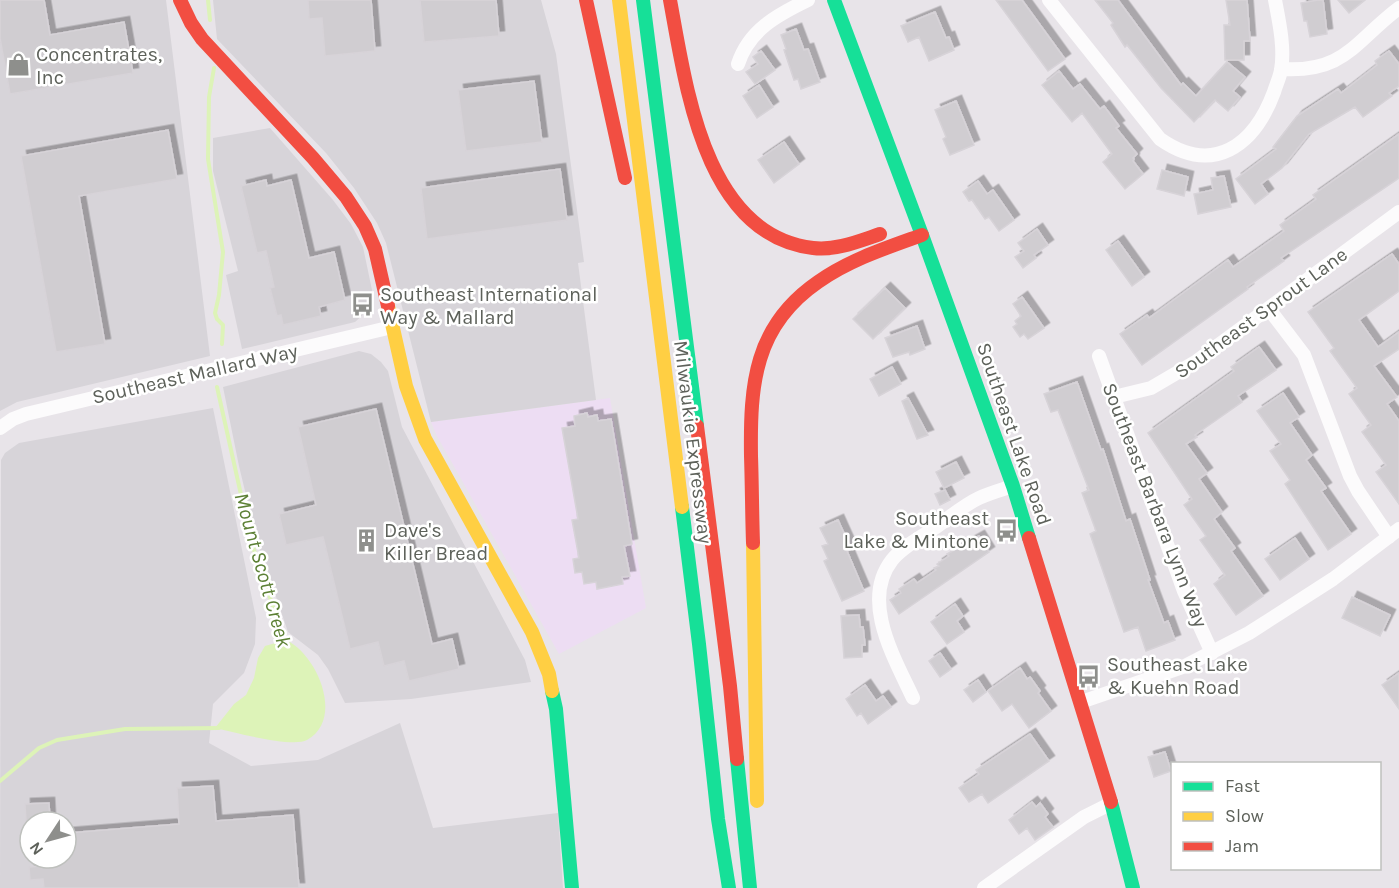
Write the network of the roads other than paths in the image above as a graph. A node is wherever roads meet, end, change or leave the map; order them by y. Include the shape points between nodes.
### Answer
1 (180, 0) edge
2 (586, 0) edge
3 (619, 0) edge
4 (644, 0) edge
5 (670, 0) edge
6 (808, 0) edge
7 (834, 0) edge
8 (1049, 0) edge
9 (1275, 0) edge
10 (1399, 9) edge
11 (738, 64) dead end
12 (1281, 69) junction
13 (1399, 212) edge
14 (906, 224) junction
15 (922, 235) junction
16 (1269, 309) junction
17 (392, 327) junction
18 (660, 335) junction
19 (1099, 356) dead end
20 (1114, 397) junction
21 (0, 428) edge
22 (1013, 486) junction
23 (1394, 533) edge
24 (1212, 653) junction
25 (913, 698) dead end
26 (1081, 702) junction
27 (1112, 803) junction
28 (572, 888) edge
29 (729, 888) edge
30 (751, 888) edge
31 (984, 888) edge
32 (1133, 888) edge

1 - 17 main road via 202,39 308,153 360,218 377,255
2 - 18 main road
3 - 18 main road, Milwaukie Expressway
4 - 30 main road, Milwaukie Expressway via 730,686
5 - 14 main road via 688,95 701,138 722,183 752,221 789,243 812,248 852,243
6 - 11 street via 758,31 744,46
7 - 14 main road, Southeast Lake Road
8 - 12 street via 1152,130 1170,146 1189,153 1225,152 1243,141 1267,109
9 - 12 street
10 - 12 street via 1342,58 1312,69
13 - 16 street, Southeast Sprout Lane
14 - 15 main road, Southeast Lake Road
15 - 22 main road, Southeast Lake Road
15 - 30 main road via 851,262 805,290 776,325 755,374 751,452 757,820
16 - 20 street, Southeast Sprout Lane via 1170,379
16 - 23 street via 1304,355 1358,491
17 - 21 street, Southeast Mallard Way via 26,414
17 - 28 main road via 407,389 428,446 532,632 549,674 556,709
18 - 29 main road, Milwaukie Expressway
19 - 20 street, Southeast Barbara Lynn Way
20 - 24 street, Southeast Barbara Lynn Way via 1184,591
22 - 25 street via 976,500 899,552 887,567 881,589 883,627
22 - 26 main road, Southeast Lake Road
23 - 24 street via 1333,579
24 - 26 street via 1163,675
26 - 27 main road, Southeast Lake Road
27 - 31 street via 1084,817
27 - 32 main road, Southeast Lake Road

